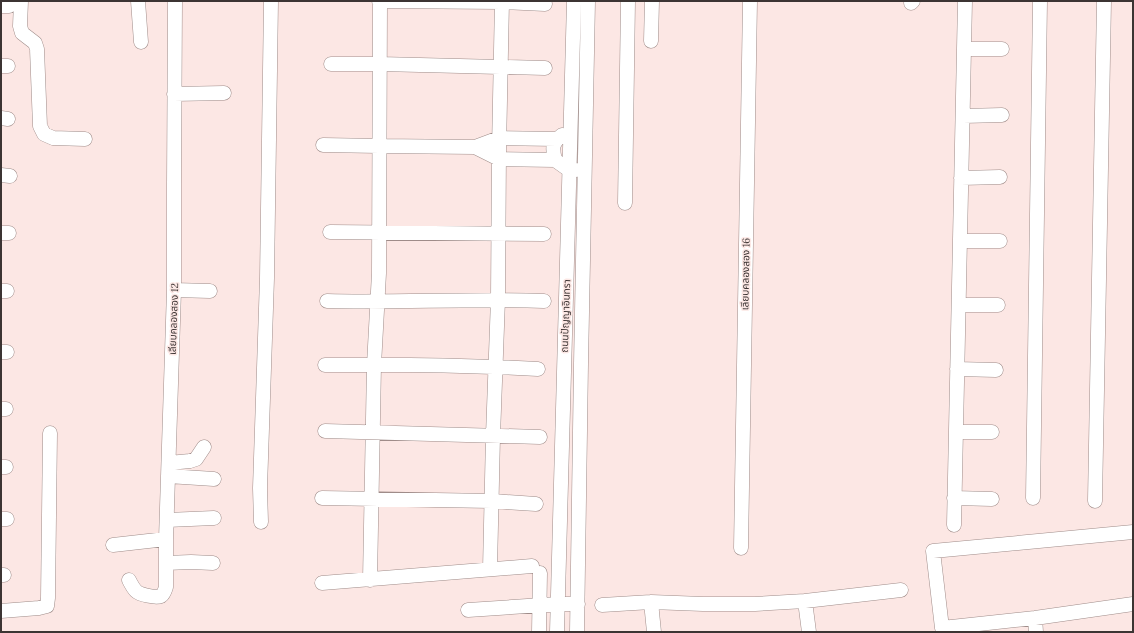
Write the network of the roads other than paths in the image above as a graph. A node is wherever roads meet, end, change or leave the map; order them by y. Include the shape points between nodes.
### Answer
1 (138, 1) edge
2 (175, 1) edge
3 (271, 1) edge
4 (380, 1) edge
5 (574, 1) edge
6 (588, 1) edge
7 (628, 1) edge
8 (652, 1) edge
9 (750, 1) edge
10 (965, 1) edge
11 (1040, 1) edge
12 (1104, 1) edge
13 (502, 2) edge
14 (10, 4) edge
15 (545, 4) dead end
16 (651, 41) dead end
17 (141, 42) dead end
18 (964, 49) junction
19 (1002, 49) dead end
20 (331, 64) dead end
21 (380, 64) junction
22 (501, 67) junction
23 (545, 68) dead end
24 (224, 93) dead end
25 (174, 94) junction
26 (1002, 115) dead end
27 (963, 116) junction
28 (570, 129) junction
29 (586, 130) junction
30 (499, 138) junction
31 (86, 139) dead end
32 (556, 139) junction
33 (323, 145) dead end
34 (379, 146) junction
35 (476, 147) junction
36 (499, 159) junction
37 (555, 160) junction
38 (569, 170) junction
39 (585, 170) junction
40 (961, 178) junction
41 (1000, 178) dead end
42 (624, 203) dead end
43 (330, 232) dead end
44 (379, 232) junction
45 (498, 233) junction
46 (544, 234) dead end
47 (960, 241) junction
48 (1000, 241) dead end
49 (174, 290) junction
50 (210, 291) dead end
51 (498, 299) junction
52 (327, 301) dead end
53 (544, 301) dead end
54 (377, 302) junction
55 (959, 305) junction
56 (998, 305) dead end
57 (325, 365) dead end
58 (374, 365) junction
59 (496, 367) junction
60 (957, 368) junction
61 (538, 369) dead end
62 (996, 370) dead end
63 (325, 431) dead end
64 (373, 432) junction
65 (956, 432) junction
66 (992, 432) dead end
67 (50, 433) dead end
68 (493, 436) junction
69 (540, 436) dead end
70 (204, 447) dead end
71 (168, 469) junction
72 (214, 479) dead end
73 (322, 498) dead end
74 (371, 498) junction
75 (954, 498) junction
76 (1033, 498) dead end
77 (992, 499) dead end
78 (491, 501) junction
79 (1096, 501) dead end
80 (536, 504) dead end
81 (214, 518) dead end
82 (167, 520) junction
83 (261, 522) dead end
84 (954, 525) dead end
85 (1133, 532) edge
86 (166, 539) junction
87 (112, 545) dead end
88 (741, 548) dead end
89 (166, 563) junction
90 (213, 563) dead end
91 (490, 569) junction
92 (129, 580) dead end
93 (370, 580) junction
94 (322, 583) dead end
95 (901, 590) dead end
96 (805, 601) junction
97 (651, 602) junction
98 (558, 604) junction
99 (578, 604) junction
100 (1133, 604) edge
101 (539, 605) junction
102 (602, 605) dead end
103 (468, 610) dead end
104 (1, 612) edge
105 (1036, 625) edge
106 (539, 632) edge
107 (557, 632) edge
108 (577, 632) edge
109 (654, 632) edge
110 (809, 632) edge

1 - 17 street
2 - 25 street, เลียบคลองสอง 12
3 - 83 street
4 - 13 street
4 - 21 street
5 - 28 street, ถนนปัญญาอินทรา
6 - 29 street, ถนนปัญญาอินทรา
7 - 42 street
8 - 16 street
9 - 88 street, เลียบคลองสอง 16
10 - 18 street
11 - 76 street
12 - 79 street
13 - 15 street
13 - 22 street
14 - 31 street via 22,33 35,43 37,49 40,126 44,134 53,138
18 - 19 street
18 - 27 street
20 - 21 street
21 - 22 street
21 - 34 street
22 - 23 street
22 - 30 street
24 - 25 street
25 - 49 street, เลียบคลองสอง 12
26 - 27 street
27 - 40 street
28 - 29 street
28 - 32 street
28 - 38 street, ถนนปัญญาอินทรา
29 - 39 street, ถนนปัญญาอินทรา
30 - 32 street
30 - 35 street
30 - 36 street
32 - 37 street via 552,149
33 - 34 street
34 - 35 street
34 - 44 street
35 - 36 street
36 - 37 street
36 - 45 street
37 - 38 street
38 - 39 street
38 - 98 street, ถนนปัญญาอินทรา
39 - 99 street, ถนนปัญญาอินทรา
40 - 41 street
40 - 47 street
43 - 44 street
44 - 45 street
44 - 54 street
45 - 46 street
45 - 51 street
47 - 48 street
47 - 55 street
49 - 50 street
49 - 71 street, เลียบคลองสอง 12
51 - 53 street
51 - 54 street
51 - 59 street
52 - 54 street
54 - 58 street
55 - 56 street
55 - 60 street
57 - 58 street
58 - 59 street
58 - 64 street
59 - 61 street
59 - 68 street
60 - 62 street
60 - 65 street
63 - 64 street
64 - 68 street
64 - 74 street
65 - 66 street
65 - 75 street
67 - 104 street via 47,606
68 - 69 street
68 - 78 street
70 - 71 street via 196,459
71 - 72 street
71 - 82 street, เลียบคลองสอง 12
73 - 74 street
74 - 78 street
74 - 93 street
75 - 77 street
75 - 84 street
78 - 80 street
78 - 91 street
81 - 82 street
82 - 86 street, เลียบคลองสอง 12
85 - 105 street via 933,551 942,628
86 - 87 street
86 - 89 street, เลียบคลองสอง 12
89 - 90 street
89 - 92 street, เลียบคลองสอง 12 via 166,587 162,596 143,595 137,592
91 - 93 street
91 - 101 street via 536,569
93 - 94 street
95 - 96 street
96 - 97 street via 755,604
96 - 110 street
97 - 102 street
97 - 109 street
98 - 99 street
98 - 101 street
98 - 107 street, ถนนปัญญาอินทรา
99 - 108 street, ถนนปัญญาอินทรา
100 - 105 street
101 - 103 street
101 - 106 street

